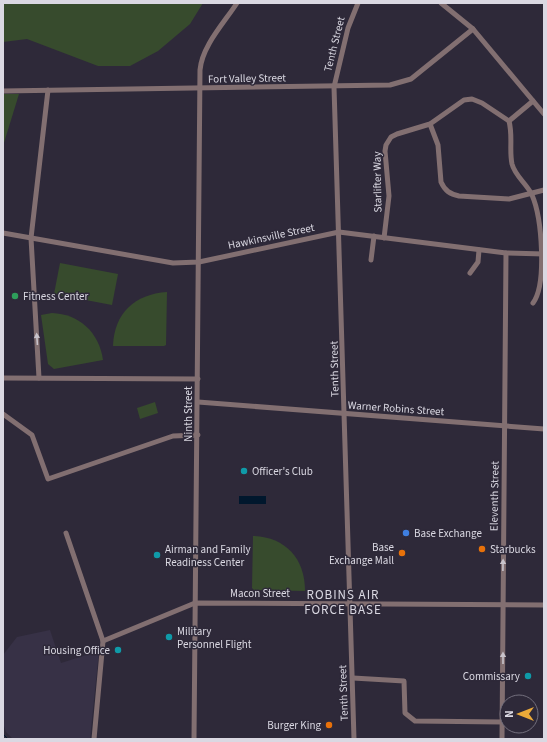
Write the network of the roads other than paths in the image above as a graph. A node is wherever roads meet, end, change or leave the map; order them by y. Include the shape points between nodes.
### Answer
1 (237, 3) edge
2 (358, 3) edge
3 (441, 3) edge
4 (447, 5) edge
5 (473, 29) junction
6 (334, 87) junction
7 (200, 89) junction
8 (48, 90) junction
9 (3, 91) edge
10 (533, 101) junction
11 (544, 114) edge
12 (509, 121) junction
13 (430, 124) junction
14 (544, 190) edge
15 (531, 194) junction
16 (339, 232) junction
17 (3, 233) edge
18 (374, 236) junction
19 (31, 238) junction
20 (384, 238) junction
21 (479, 250) junction
22 (506, 253) junction
23 (543, 254) edge
24 (371, 260) dead end
25 (199, 262) junction
26 (470, 273) dead end
27 (534, 303) dead end
28 (3, 378) edge
29 (39, 378) junction
30 (198, 379) junction
31 (198, 402) junction
32 (3, 414) edge
33 (345, 414) junction
34 (505, 426) junction
35 (544, 429) edge
36 (198, 435) junction
37 (66, 533) dead end
38 (196, 603) junction
39 (350, 604) junction
40 (503, 604) junction
41 (544, 605) edge
42 (103, 641) junction
43 (352, 678) junction
44 (502, 694) edge
45 (499, 722) edge
46 (94, 739) edge
47 (194, 739) edge
48 (354, 739) edge

1 - 7 street, Ninth Street via 204,56 201,63
2 - 6 street, Tenth Street via 348,28
3 - 4 street
4 - 5 street
5 - 6 street, Fort Valley Street via 411,79 390,85
5 - 10 street
6 - 7 street, Fort Valley Street
6 - 16 street, Tenth Street
7 - 8 street, Fort Valley Street
7 - 25 street, Ninth Street
8 - 9 street, Fort Valley Street
8 - 19 street
10 - 11 street
10 - 12 street
12 - 13 street, Starlifter Way via 496,111 472,100 458,103
12 - 15 street via 512,164
13 - 15 street via 438,145 441,182 447,191 459,196 503,199
13 - 20 street, Starlifter Way via 397,134 386,145 389,196
14 - 15 street
15 - 23 street via 539,218
16 - 18 street, Hawkinsville Street
16 - 25 street, Hawkinsville Street
16 - 33 street, Tenth Street
17 - 19 street, Hawkinsville Street
18 - 20 street, Hawkinsville Street
18 - 24 street
19 - 25 street, Hawkinsville Street via 162,262
29 -> 19 street
20 - 21 street, Hawkinsville Street
21 - 22 street, Hawkinsville Street
21 - 26 street via 478,262
22 - 23 street, Hawkinsville Street
22 - 34 street, Eleventh Street
23 - 27 street via 540,292
25 - 30 street, Ninth Street
28 - 29 street
29 - 30 street
30 - 31 street, Ninth Street
31 - 33 street, Warner Robins Street
31 - 36 street, Ninth Street
32 - 36 street via 32,436 48,479 173,436
33 - 34 street, Warner Robins Street
33 - 39 street, Tenth Street
34 - 35 street, Warner Robins Street
40 -> 34 street, Eleventh Street
36 - 38 street, Ninth Street
37 - 42 street
38 - 39 street, Macon Street
38 - 42 street, Macon Street
38 - 47 street, Ninth Street
39 - 40 street, Macon Street
39 - 43 street, Tenth Street
40 - 41 street, Macon Street
44 -> 40 street, Eleventh Street
42 - 46 street
43 - 45 street via 404,681 405,713 415,721
43 - 48 street, Tenth Street

